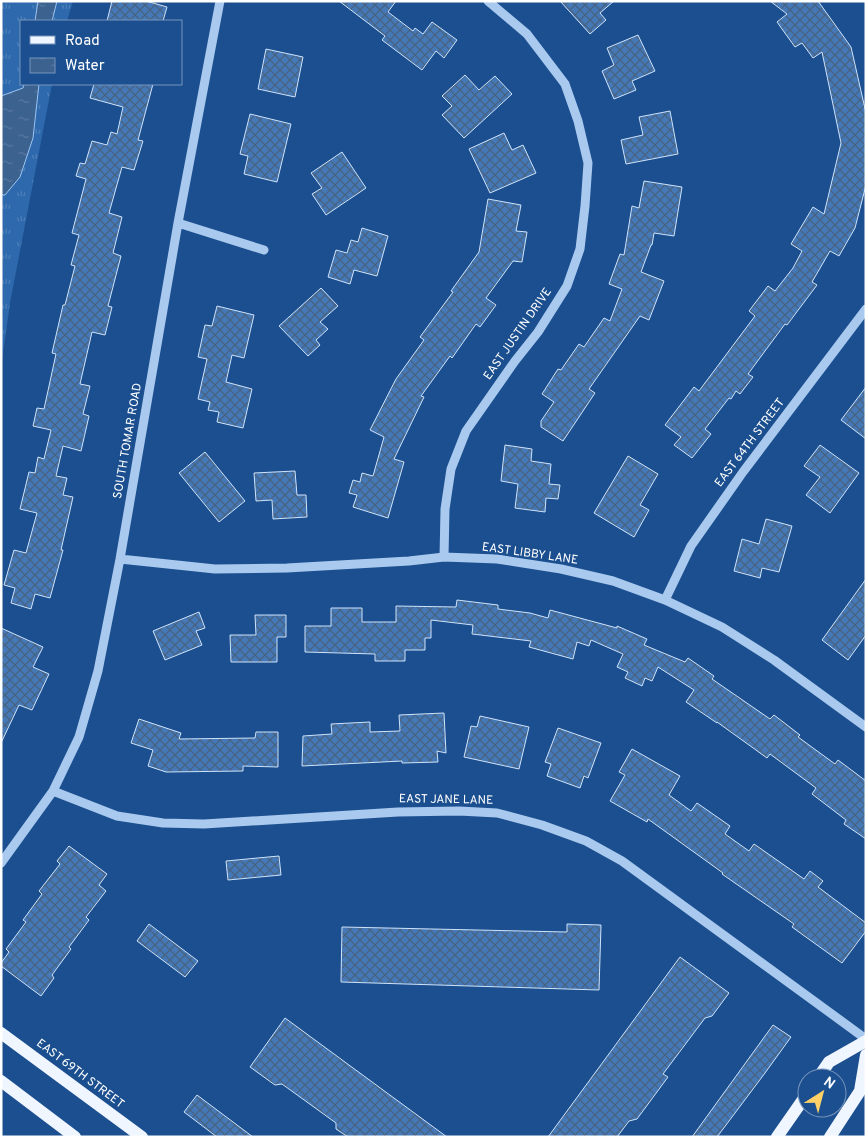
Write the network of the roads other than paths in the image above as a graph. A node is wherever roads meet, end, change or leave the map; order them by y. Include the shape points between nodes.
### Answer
1 (220, 1) edge
2 (488, 1) edge
3 (178, 223) junction
4 (264, 250) dead end
5 (866, 309) edge
6 (120, 558) junction
7 (444, 558) junction
8 (665, 600) junction
9 (866, 727) edge
10 (53, 791) junction
11 (1, 863) edge
12 (1, 1033) edge
13 (866, 1040) edge
14 (866, 1054) edge
15 (825, 1068) edge
16 (1, 1081) edge
17 (797, 1108) edge
18 (75, 1137) edge
19 (142, 1137) edge
20 (777, 1137) edge
21 (830, 1137) edge

1 - 3 street, SOUTH TOMAR ROAD
2 - 7 street, EAST JUSTIN DRIVE via 527,34 565,84 588,163 585,206 580,249 567,286 466,431 450,477 445,509
3 - 4 street
3 - 6 street, SOUTH TOMAR ROAD
5 - 8 street, EAST 64TH STREET via 691,546
6 - 7 street, EAST LIBBY LANE via 215,570
6 - 10 street, SOUTH TOMAR ROAD via 98,670 79,737
7 - 8 street, EAST LIBBY LANE via 497,559 561,569 613,581
8 - 9 street, EAST LIBBY LANE via 722,627 774,660
10 - 11 street, SOUTH TOMAR ROAD
10 - 13 street, EAST JANE LANE via 117,816 163,823 204,824 459,810 497,813 542,825 586,841 622,861
12 - 19 main road, EAST 69TH STREET
13 - 15 main road via 829,1062
14 - 21 main road via 860,1091
16 - 18 main road
17 - 20 main road

